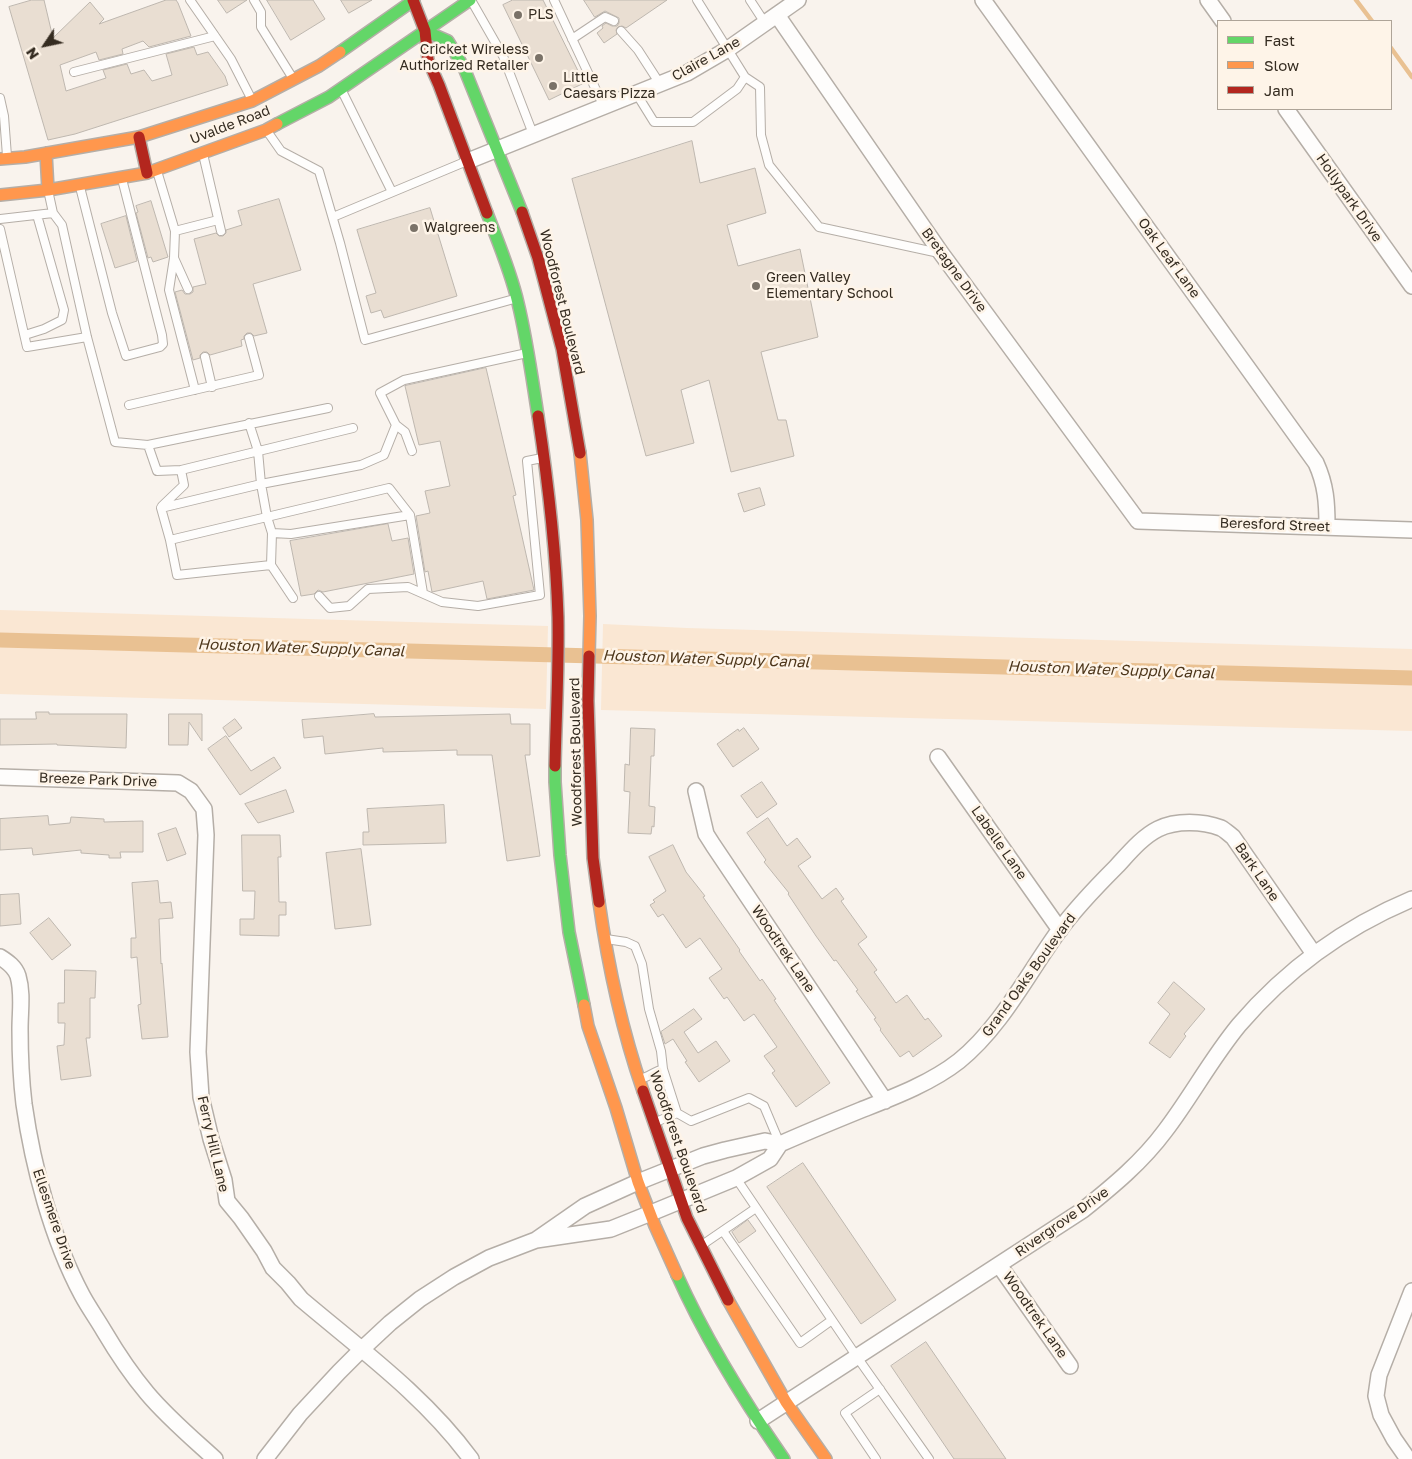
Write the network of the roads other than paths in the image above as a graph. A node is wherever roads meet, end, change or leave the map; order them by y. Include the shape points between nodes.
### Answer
1 (190, 0) edge
2 (254, 0) edge
3 (413, 0) edge
4 (471, 0) edge
5 (554, 0) edge
6 (697, 0) edge
7 (750, 0) edge
8 (798, 0) edge
9 (983, 0) edge
10 (1208, 0) edge
11 (771, 19) junction
12 (1222, 20) edge
13 (614, 21) dead end
14 (425, 31) junction
15 (621, 31) dead end
16 (215, 36) junction
17 (572, 39) junction
18 (728, 49) junction
19 (74, 72) dead end
20 (745, 77) junction
21 (293, 79) junction
22 (660, 84) junction
23 (341, 88) junction
24 (636, 93) junction
25 (0, 98) edge
26 (254, 104) junction
27 (604, 107) junction
28 (1287, 110) edge
29 (264, 126) junction
30 (533, 134) junction
31 (139, 137) junction
32 (498, 148) junction
33 (203, 152) junction
34 (46, 153) junction
35 (4, 158) edge
36 (468, 161) junction
37 (151, 171) junction
38 (121, 177) junction
39 (80, 185) junction
40 (48, 190) junction
41 (392, 192) junction
42 (0, 195) edge
43 (54, 213) junction
44 (38, 215) junction
45 (333, 217) junction
46 (0, 219) edge
47 (218, 220) junction
48 (0, 229) edge
49 (175, 231) junction
50 (221, 231) dead end
51 (941, 253) junction
52 (174, 258) junction
53 (1412, 286) edge
54 (188, 289) dead end
55 (516, 298) junction
56 (25, 335) junction
57 (87, 337) junction
58 (249, 338) dead end
59 (533, 352) junction
60 (205, 357) dead end
61 (212, 387) junction
62 (195, 390) junction
63 (130, 405) dead end
64 (328, 408) dead end
65 (249, 424) junction
66 (396, 425) junction
67 (353, 428) dead end
68 (148, 445) junction
69 (258, 451) junction
70 (412, 451) dead end
71 (544, 458) junction
72 (181, 470) junction
73 (262, 484) junction
74 (161, 508) junction
75 (410, 515) junction
76 (267, 517) junction
77 (1138, 521) joint
78 (1327, 526) junction
79 (1412, 530) edge
80 (272, 533) junction
81 (170, 540) junction
82 (271, 565) junction
83 (423, 593) junction
84 (319, 596) dead end
85 (293, 598) dead end
86 (938, 757) dead end
87 (0, 777) edge
88 (696, 791) dead end
89 (192, 794) joint
90 (1180, 824) joint
91 (1412, 899) edge
92 (1060, 930) junction
93 (604, 938) junction
94 (1314, 954) junction
95 (5, 960) edge
96 (663, 1069) junction
97 (639, 1080) junction
98 (885, 1100) junction
99 (677, 1113) junction
100 (654, 1123) junction
101 (780, 1144) junction
102 (670, 1170) junction
103 (736, 1178) junction
104 (638, 1182) junction
105 (681, 1201) junction
106 (756, 1208) junction
107 (650, 1213) junction
108 (723, 1231) junction
109 (536, 1240) junction
110 (701, 1246) junction
111 (999, 1265) junction
112 (1412, 1290) edge
113 (832, 1320) junction
114 (361, 1350) junction
115 (858, 1357) junction
116 (1070, 1366) dead end
117 (880, 1389) junction
118 (786, 1402) junction
119 (758, 1421) junction
120 (215, 1459) edge
121 (265, 1459) edge
122 (471, 1459) edge
123 (784, 1459) edge
124 (826, 1459) edge
125 (876, 1459) edge
126 (929, 1459) edge
127 (1408, 1459) edge

1 - 16 lane
2 - 21 lane via 261,12 261,27
3 - 14 main road, Woodforest Boulevard
3 - 21 main road, Uvalde Road via 318,66
4 - 14 main road, Uvalde Road
4 - 30 lane via 503,56
5 - 17 lane
6 - 18 lane
7 - 11 lane
8 - 11 street, Claire Lane
9 - 78 street, Oak Leaf Lane via 1316,463 1325,485
10 - 12 street
11 - 18 street, Claire Lane
11 - 51 street, Bretagne Drive
13 - 17 lane via 605,17
14 - 23 main road, Uvalde Road
14 - 32 main road, Woodforest Boulevard via 448,41 464,68
14 - 36 main road, Woodforest Boulevard via 428,60
15 - 22 lane
16 - 19 lane
16 - 26 lane
17 - 27 lane
18 - 20 lane
18 - 22 street, Claire Lane via 687,73
20 - 24 lane via 737,89 693,122 654,122
20 - 51 lane via 760,87 761,134 769,165 818,228
21 - 26 main road, Uvalde Road
22 - 24 street, Claire Lane
23 - 29 main road, Uvalde Road
23 - 41 lane
24 - 27 street, Claire Lane
25 - 35 lane via 4,116
26 - 31 main road, Uvalde Road
27 - 30 street, Claire Lane
28 - 53 street, Hollypark Drive
29 - 33 main road, Uvalde Road
29 - 45 lane via 281,151 319,171
30 - 32 street, Claire Lane
31 - 34 main road, Uvalde Road
31 - 37 main road
32 - 36 street, Claire Lane
32 - 93 main road, Woodforest Boulevard via 538,258 580,452 587,520 593,858
33 - 37 main road, Uvalde Road
33 - 47 lane
34 - 35 main road, Uvalde Road
34 - 40 main road
36 - 41 lane
36 - 55 main road, Woodforest Boulevard
37 - 38 main road, Uvalde Road
37 - 49 lane
38 - 39 main road, Uvalde Road
38 - 39 lane via 163,344 126,356
39 - 40 main road, Uvalde Road
40 - 42 main road, Uvalde Road
40 - 43 lane
41 - 45 lane
43 - 44 lane
43 - 57 lane via 62,225
44 - 46 lane
44 - 56 lane via 64,310 62,320 56,324
45 - 55 lane via 365,340
47 - 49 lane
47 - 50 lane
48 - 56 lane
49 - 52 lane
51 - 77 street, Bretagne Drive
52 - 54 lane
52 - 62 lane via 169,290
55 - 59 main road, Woodforest Boulevard
56 - 57 lane via 27,347
57 - 68 lane via 115,442
58 - 61 lane via 259,375
59 - 66 lane via 404,380 380,393
59 - 71 main road, Woodforest Boulevard
60 - 61 lane
61 - 62 lane
62 - 63 lane
64 - 65 lane
65 - 68 lane
65 - 69 lane
66 - 70 lane via 405,432
66 - 73 lane via 384,455 361,465
67 - 69 lane
68 - 72 lane via 157,471
69 - 72 lane
69 - 73 lane
71 - 83 lane via 527,461 540,596 478,606 442,602
71 - 104 main road, Woodforest Boulevard via 558,617 555,772 569,932 588,1026
72 - 74 lane via 184,485
73 - 74 lane
73 - 76 lane
74 - 81 lane
75 - 76 lane via 389,488
75 - 80 lane via 291,534
75 - 83 lane
76 - 80 lane
76 - 81 lane
77 - 78 street, Beresford Street
78 - 79 street, Beresford Street
80 - 82 lane
81 - 82 lane via 177,575
82 - 85 lane
83 - 84 lane via 408,586 368,589 349,606 330,608
86 - 92 street, Labelle Lane
87 - 89 street, Breeze Park Drive via 178,782
88 - 98 street, Woodtrek Lane via 706,834 713,846
89 - 114 street, Ferry Hill Lane via 204,809 206,835 198,1052 201,1097 227,1201 246,1224 273,1268 301,1298
90 - 92 street, Grand Oaks Boulevard via 1168,824 1147,836 1098,885
90 - 94 street, Bark Lane via 1208,824 1233,837
91 - 94 street, Rivergrove Drive via 1372,917
92 - 98 street, Grand Oaks Boulevard via 982,1040 934,1077
93 - 96 lane via 636,946
93 - 97 main road, Woodforest Boulevard
94 - 111 street, Rivergrove Drive via 1264,997 1239,1026 1165,1132 1140,1161 1084,1210
95 - 120 street, Ellesmere Drive via 17,974 21,996 20,1064 35,1165 62,1252 82,1295 134,1376 178,1425
96 - 97 lane
96 - 99 lane
97 - 100 main road, Woodforest Boulevard
98 - 101 street, Grand Oaks Boulevard
99 - 100 lane
99 - 101 lane via 691,1121 749,1098 764,1106
100 - 102 main road, Woodforest Boulevard
101 - 102 street, Grand Oaks Boulevard via 765,1141 703,1156
101 - 103 street, Grand Oaks Boulevard via 770,1159
102 - 104 street, Grand Oaks Boulevard
102 - 105 main road, Woodforest Boulevard
103 - 105 street, Grand Oaks Boulevard
103 - 106 lane
104 - 107 main road, Woodforest Boulevard
104 - 109 street, Grand Oaks Boulevard via 585,1206
105 - 107 street, Grand Oaks Boulevard
105 - 110 main road, Woodforest Boulevard
106 - 108 lane
106 - 113 lane
107 - 109 street, Grand Oaks Boulevard via 611,1229
107 - 119 main road, Woodforest Boulevard via 683,1289
108 - 110 lane
108 - 113 lane via 800,1342
109 - 114 street, Grand Oaks Boulevard via 489,1258 454,1277 420,1299
110 - 118 main road, Woodforest Boulevard
111 - 115 street, Rivergrove Drive
111 - 116 street, Woodtrek Lane
112 - 127 street via 1379,1375 1376,1396 1381,1415
113 - 115 lane
114 - 121 street, Grand Oaks Boulevard via 300,1414
114 - 122 street, Ferry Hill Lane via 406,1386
115 - 117 lane
115 - 118 street, Rivergrove Drive
117 - 125 lane via 845,1414
117 - 126 lane
118 - 119 street, Rivergrove Drive
118 - 124 main road, Woodforest Boulevard
119 - 123 main road, Woodforest Boulevard

